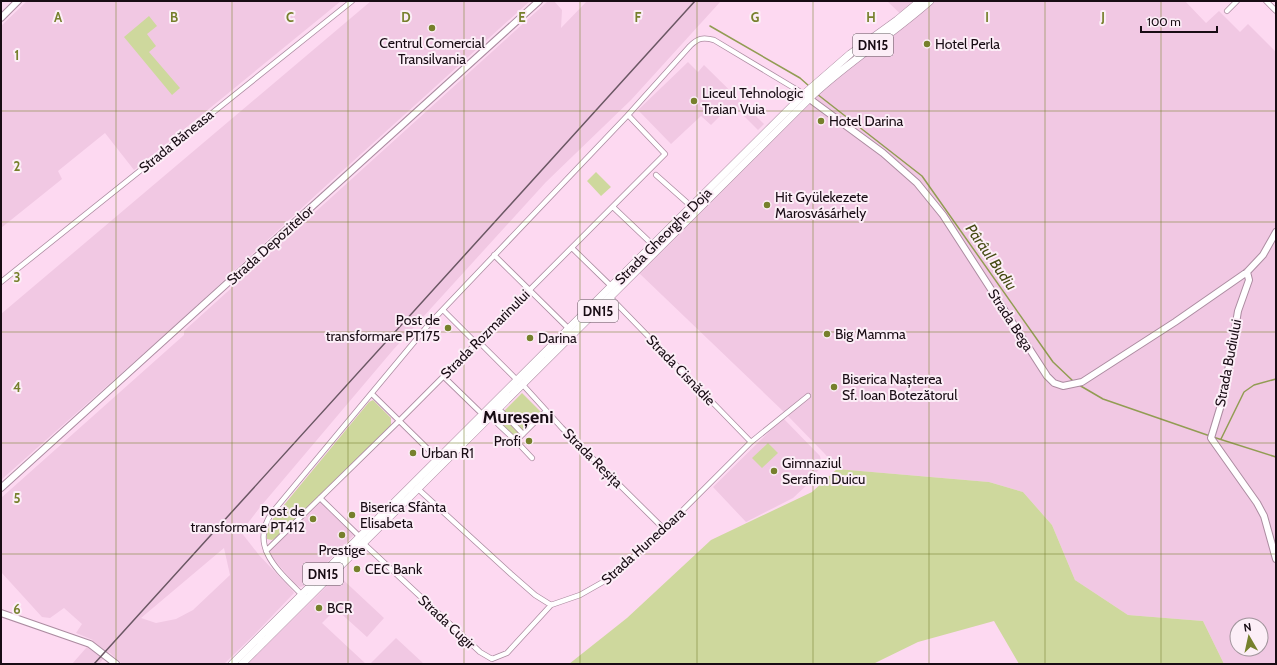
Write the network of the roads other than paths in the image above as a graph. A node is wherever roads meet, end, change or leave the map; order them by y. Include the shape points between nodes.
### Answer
1 (18, 1) edge
2 (352, 1) edge
3 (539, 1) edge
4 (920, 1) edge
5 (930, 1) edge
6 (1237, 1) edge
7 (1266, 1) edge
8 (1227, 11) dead end
9 (1276, 11) edge
10 (1, 18) edge
11 (816, 87) junction
12 (808, 95) junction
13 (628, 115) junction
14 (656, 175) dead end
15 (613, 207) junction
16 (695, 209) junction
17 (1276, 232) edge
18 (654, 246) junction
19 (572, 248) junction
20 (494, 255) junction
21 (1247, 272) junction
22 (1, 282) edge
23 (612, 287) junction
24 (529, 290) junction
25 (611, 298) junction
26 (443, 310) junction
27 (570, 329) junction
28 (477, 342) junction
29 (443, 376) junction
30 (520, 383) junction
31 (372, 394) junction
32 (808, 396) dead end
33 (479, 411) dead end
34 (502, 412) dead end
35 (544, 413) dead end
36 (400, 421) junction
37 (498, 424) dead end
38 (523, 434) junction
39 (516, 441) junction
40 (751, 442) junction
41 (532, 458) dead end
42 (438, 459) junction
43 (416, 486) junction
44 (1, 488) edge
45 (320, 498) junction
46 (664, 529) junction
47 (361, 540) junction
48 (266, 551) junction
49 (1276, 559) edge
50 (302, 595) junction
51 (551, 605) junction
52 (1, 613) edge
53 (116, 664) edge
54 (232, 664) edge
55 (242, 664) edge

1 - 10 street
2 - 22 street, Strada Băneasa
3 - 44 street, Strada Depozitelor
4 - 11 main road, DN15 via 850,54
5 - 11 main road, DN15 via 901,26
6 - 8 street
7 - 9 street
11 - 12 main road, DN15
12 - 13 street via 714,40 705,38 690,46
12 - 16 main road, Strada Gheorghe Doja / DN15
12 - 21 street, Strada Bega via 917,183 943,215 1047,376 1058,384 1072,386 1082,382
13 - 15 street, Strada Rozmarinului via 666,154
13 - 20 street
14 - 16 street
15 - 18 street
15 - 19 street, Strada Rozmarinului
16 - 18 main road, Strada Gheorghe Doja / DN15
16 - 25 main road, Strada Gheorghe Doja / DN15
17 - 21 street via 1263,255
18 - 23 main road, Strada Gheorghe Doja / DN15
19 - 23 street
19 - 24 street, Strada Rozmarinului
20 - 24 street
20 - 26 street
21 - 49 street, Strada Budiului via 1250,280 1235,324 1224,395 1212,431 1212,441 1257,503 1264,516
23 - 27 main road, Strada Gheorghe Doja / DN15
24 - 27 street
24 - 28 street, Strada Rozmarinului
25 - 30 main road, Strada Gheorghe Doja / DN15
25 - 40 street, Strada Cisnădie
26 - 28 street, Strada Reșița
26 - 31 street
27 - 30 main road, Strada Gheorghe Doja / DN15
28 - 29 street, Strada Rozmarinului
28 - 30 street, Strada Reșița
29 - 33 street
29 - 36 street, Strada Rozmarinului
30 - 42 main road, Strada Gheorghe Doja / DN15
30 - 43 main road, Strada Gheorghe Doja / DN15
30 - 46 street, Strada Reșița
31 - 36 street via 395,419
31 - 48 street via 271,514 263,535
32 - 40 street, Strada Hunedoara
34 - 38 street
35 - 38 street
36 - 42 street
36 - 45 street, Strada Rozmarinului
37 - 39 street
38 - 39 street
39 - 41 street
40 - 46 street, Strada Hunedoara
42 - 43 main road, Strada Gheorghe Doja / DN15
43 - 47 main road, Strada Gheorghe Doja / DN15
43 - 51 street via 535,595
45 - 47 street, Strada Cugir
45 - 48 street, Strada Rozmarinului
46 - 51 street, Strada Hunedoara via 610,578 580,596
47 - 50 main road, Strada Gheorghe Doja / DN15
47 - 51 street, Strada Cugir via 480,652 492,658 507,653
47 - 55 main road, Strada Gheorghe Doja / DN15
48 - 50 street via 275,567
50 - 54 main road, Strada Gheorghe Doja / DN15
52 - 53 street via 77,639 104,653

